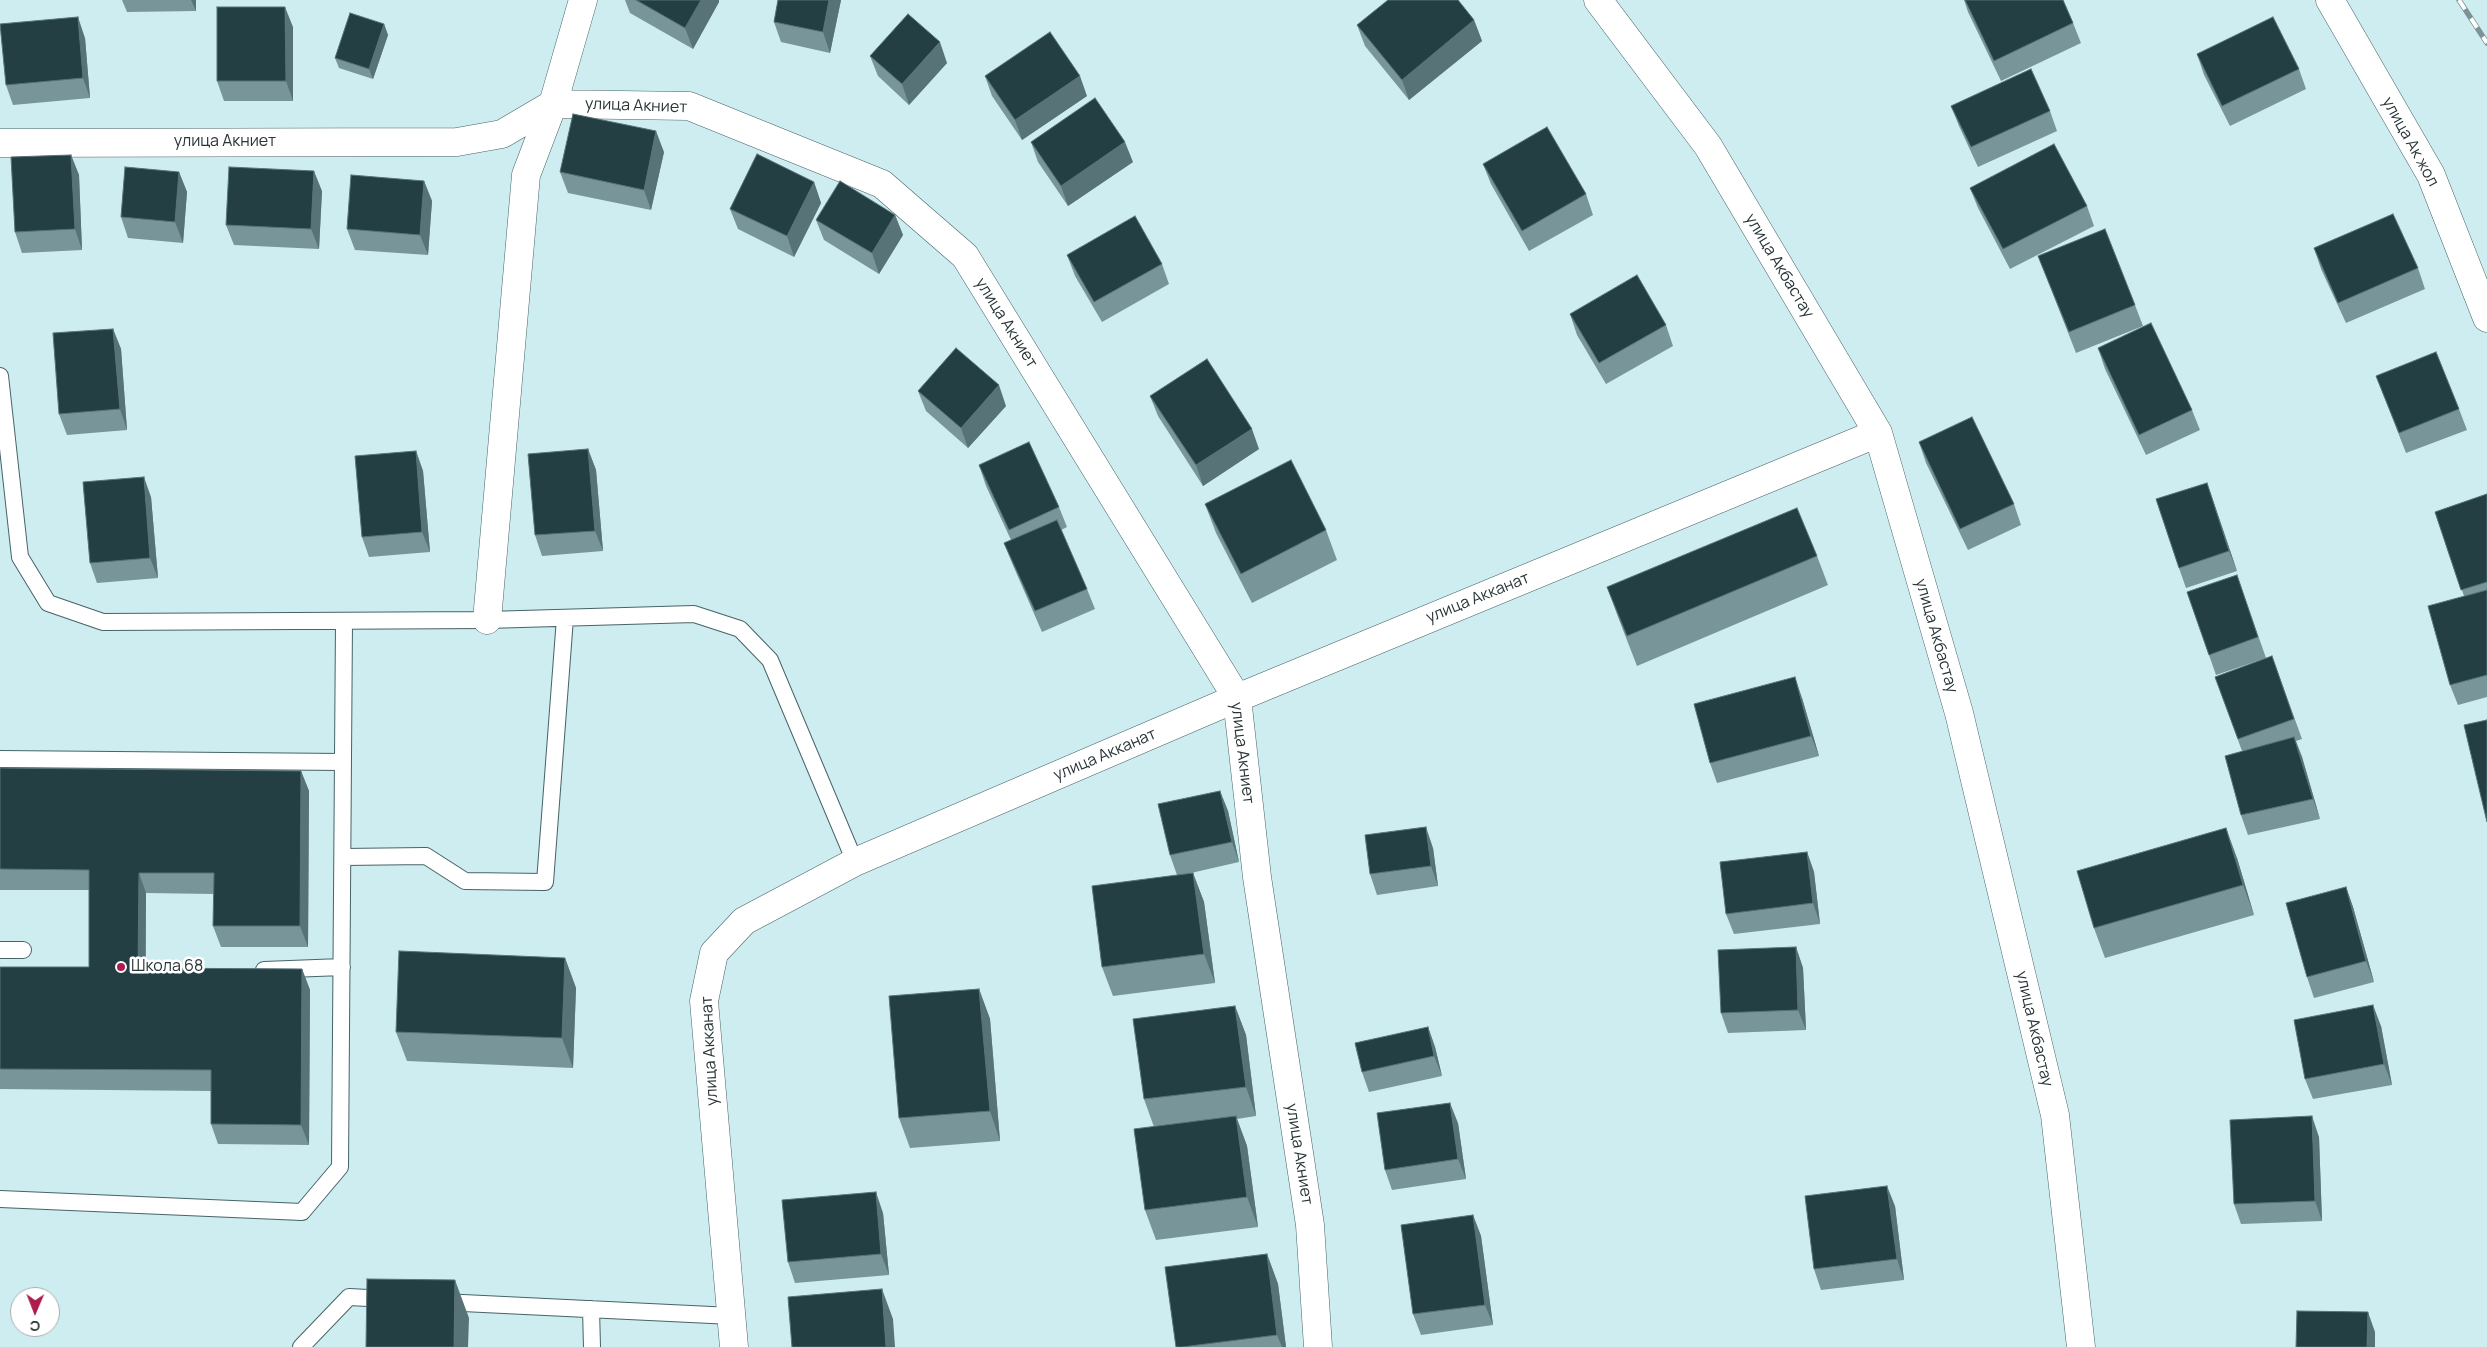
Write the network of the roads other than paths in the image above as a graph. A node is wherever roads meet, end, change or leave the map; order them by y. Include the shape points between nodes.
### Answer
1 (583, 0) edge
2 (1598, 0) edge
3 (2330, 0) edge
4 (553, 104) junction
5 (0, 143) edge
6 (2487, 318) edge
7 (0, 376) edge
8 (1878, 433) junction
9 (565, 618) junction
10 (487, 620) junction
11 (344, 621) junction
12 (1236, 698) junction
13 (0, 759) edge
14 (344, 762) junction
15 (343, 857) junction
16 (855, 862) junction
17 (0, 950) edge
18 (23, 950) dead end
19 (342, 968) junction
20 (247, 970) edge
21 (0, 1199) edge
22 (407, 1300) edge
23 (426, 1301) edge
24 (591, 1309) junction
25 (732, 1316) junction
26 (300, 1347) edge
27 (592, 1347) edge
28 (734, 1347) edge
29 (1318, 1347) edge
30 (2081, 1347) edge

1 - 4 street
2 - 8 street, улица Акбастау via 1708,146
3 - 6 street, улица Ак жол via 2431,175
4 - 5 street, улица Акниет via 502,134 457,142
4 - 10 street via 526,176
4 - 12 street, улица Акниет via 689,106 882,184 965,256
7 - 11 lane via 20,557 48,603 103,622
8 - 12 street, улица Акканат
8 - 30 street, улица Акбастау via 1959,713 2055,1115
9 - 10 lane
9 - 15 lane via 544,882 465,881 426,856
9 - 16 lane via 694,614 740,629 770,660
10 - 11 lane
11 - 14 lane
12 - 16 street, улица Акканат
12 - 29 street, улица Акниет via 1257,877 1310,1226
13 - 14 lane
14 - 15 lane
15 - 19 lane
16 - 25 street, улица Акканат via 744,921 714,953 704,1000
17 - 18 lane
19 - 20 lane
19 - 21 lane via 340,1167 302,1212
22 - 26 lane via 348,1298
23 - 24 lane
24 - 25 lane
24 - 27 lane
25 - 28 street, улица Акканат

